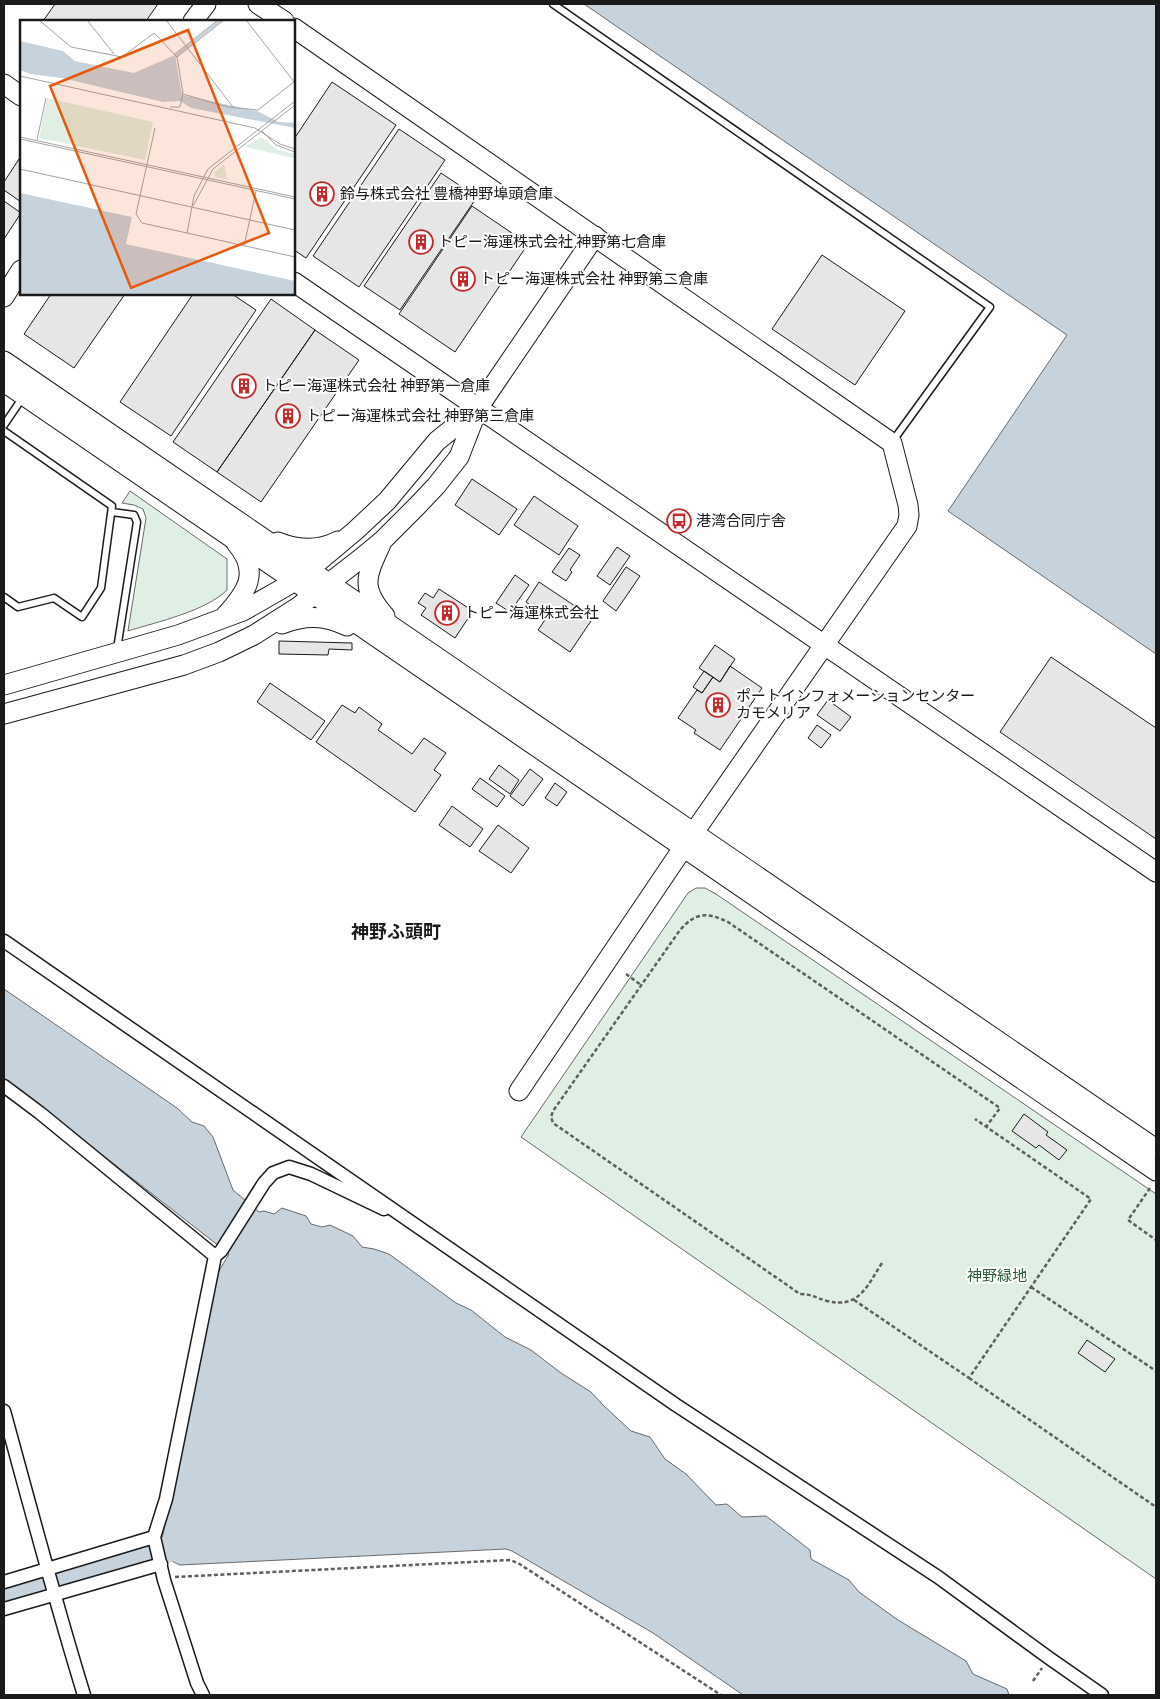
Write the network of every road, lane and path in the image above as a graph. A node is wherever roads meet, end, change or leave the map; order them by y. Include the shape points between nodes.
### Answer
1 (206, 4) edge
2 (258, 4) edge
3 (552, 4) edge
4 (194, 20) edge
5 (282, 20) edge
6 (295, 29) edge
7 (4, 84) edge
8 (20, 95) edge
9 (595, 236) junction
10 (20, 272) edge
11 (295, 283) edge
12 (4, 296) edge
13 (4, 361) edge
14 (4, 382) edge
15 (24, 396) junction
16 (478, 408) junction
17 (4, 425) edge
18 (4, 431) edge
19 (892, 443) junction
20 (112, 512) junction
21 (233, 528) junction
22 (355, 531) junction
23 (382, 540) junction
24 (302, 575) junction
25 (328, 583) junction
26 (313, 595) junction
27 (4, 597) edge
28 (220, 620) junction
29 (254, 635) junction
30 (392, 638) junction
31 (825, 645) junction
32 (117, 653) junction
33 (4, 685) edge
34 (4, 714) edge
35 (689, 840) junction
36 (1156, 872) edge
37 (4, 941) edge
38 (626, 974) dead end
39 (641, 985) junction
40 (4, 1086) edge
41 (519, 1091) dead end
42 (975, 1119) dead end
43 (986, 1127) junction
44 (1156, 1149) edge
45 (1153, 1179) edge
46 (409, 1220) junction
47 (1156, 1240) edge
48 (218, 1254) junction
49 (882, 1263) dead end
50 (1032, 1287) junction
51 (854, 1300) junction
52 (1156, 1371) edge
53 (968, 1378) junction
54 (4, 1411) edge
55 (1156, 1507) edge
56 (154, 1537) junction
57 (160, 1564) junction
58 (48, 1569) junction
59 (164, 1577) junction
60 (4, 1582) edge
61 (54, 1594) junction
62 (4, 1609) edge
63 (84, 1695) edge
64 (203, 1695) edge
65 (721, 1695) edge
66 (1102, 1695) edge

1 - 4 street
2 - 5 street
3 - 19 lane via 990,307
6 - 9 street
7 - 8 street
9 - 16 street
9 - 19 street
10 - 12 street
11 - 16 street
13 - 21 street
14 - 15 street
15 - 17 lane
15 - 21 street
16 - 22 street via 437,441 387,501
16 - 23 street via 460,457
16 - 31 street
18 - 20 lane via 112,506
19 - 31 street via 910,515 907,526
20 - 27 lane via 101,588 82,617 54,598 18,607
20 - 32 lane via 134,515 137,522
21 - 22 street via 309,549 329,546
21 - 24 street
21 - 28 street via 248,562 249,583
22 - 24 street
23 - 25 street
23 - 30 street via 367,583 371,598
24 - 25 street
24 - 26 street
24 - 28 street via 243,611
25 - 26 street
25 - 30 street
26 - 29 street
26 - 30 street via 354,621
28 - 32 street
29 - 30 street via 298,618 322,617
29 - 34 street via 184,665
30 - 35 street
31 - 35 street
31 - 36 street
32 - 33 street
35 - 41 street
35 - 44 street
35 - 45 street
37 - 46 street
38 - 39 path
39 - 43 path via 687,922 697,916 716,916 1000,1108
39 - 51 path via 553,1111 553,1123 800,1294 811,1294 836,1303
40 - 48 street
42 - 43 path
43 - 50 path via 1091,1199
45 - 47 path via 1128,1220
46 - 48 street via 289,1167 273,1173
46 - 66 street via 676,1405 938,1577
48 - 56 street via 166,1500
49 - 51 path
50 - 52 path
50 - 53 path
51 - 53 path
53 - 55 path
54 - 58 street
56 - 57 street
56 - 58 street
57 - 59 street
57 - 61 street
58 - 60 street
58 - 61 street
59 - 64 street
59 - 65 path via 510,1560
61 - 62 street
61 - 63 street

